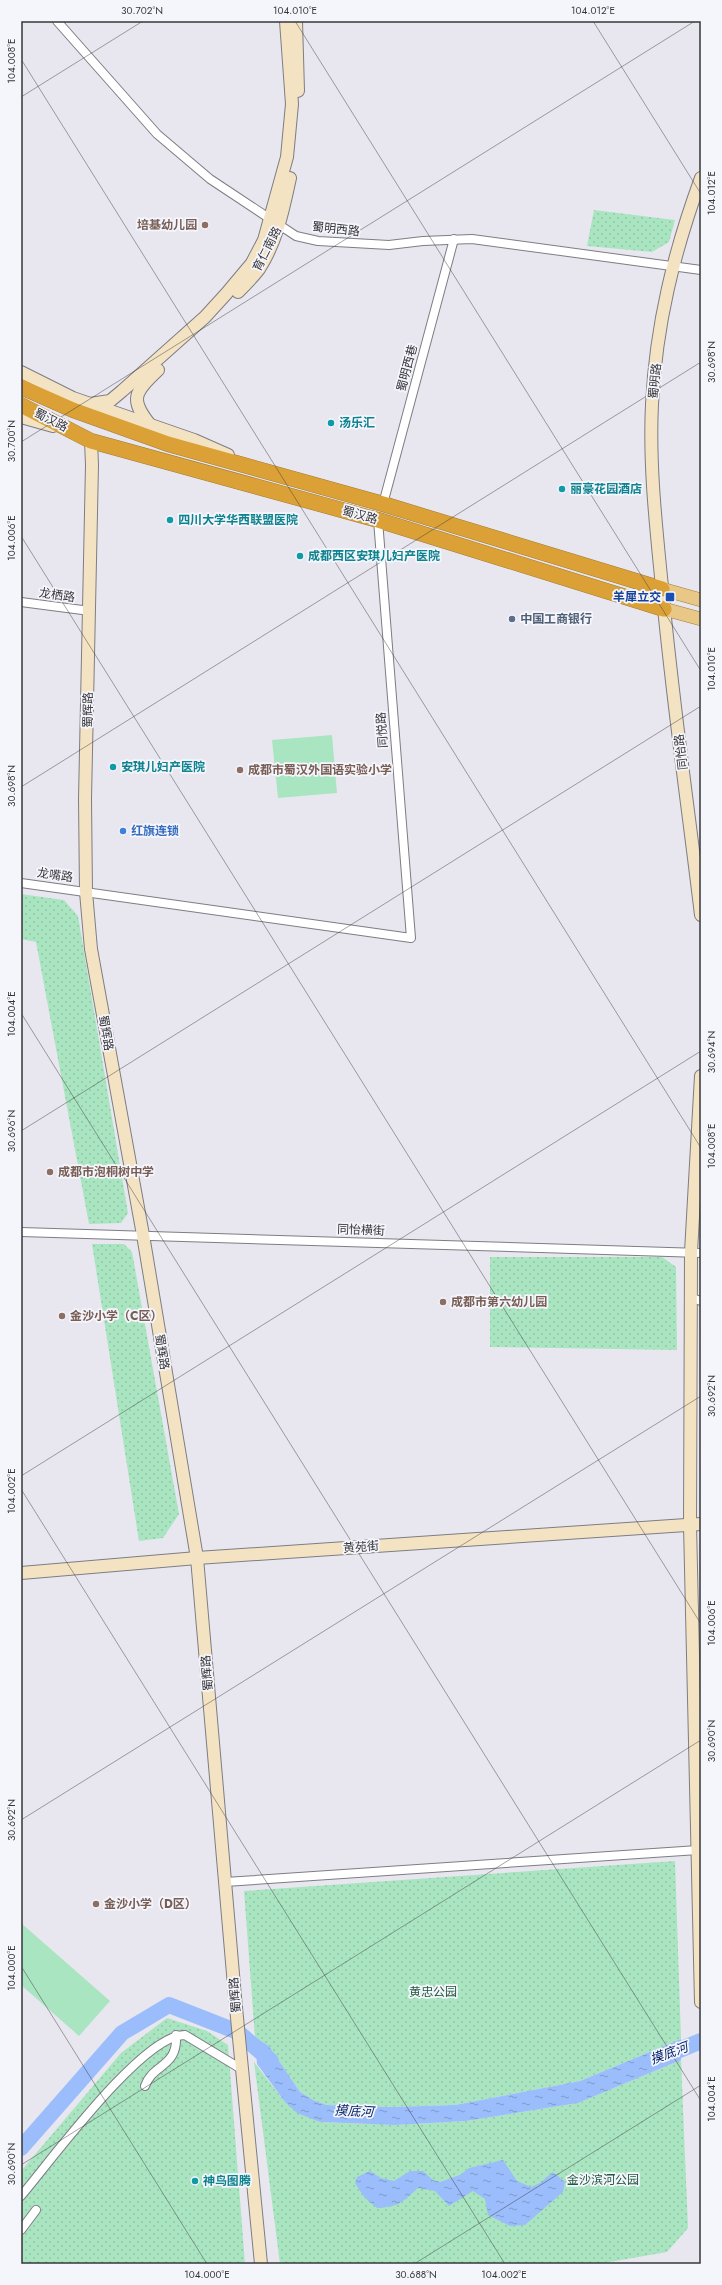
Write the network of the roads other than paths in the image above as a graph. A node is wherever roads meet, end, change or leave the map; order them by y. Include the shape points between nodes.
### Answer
1 (57, 21) edge
2 (286, 21) edge
3 (296, 21) edge
4 (701, 178) edge
5 (276, 222) junction
6 (454, 239) junction
7 (672, 265) junction
8 (701, 270) edge
9 (21, 372) edge
10 (21, 387) edge
11 (90, 404) junction
12 (21, 405) edge
13 (21, 417) edge
14 (151, 426) junction
15 (76, 432) junction
16 (91, 441) junction
17 (260, 470) junction
18 (383, 504) junction
19 (378, 520) junction
20 (662, 590) junction
21 (701, 600) edge
22 (21, 602) edge
23 (664, 609) junction
24 (90, 611) junction
25 (701, 619) edge
26 (21, 883) edge
27 (86, 892) junction
28 (701, 915) edge
29 (410, 938) joint
30 (701, 1076) edge
31 (21, 1232) edge
32 (143, 1235) junction
33 (696, 1252) edge
34 (696, 1300) edge
35 (696, 1524) edge
36 (197, 1558) junction
37 (21, 1573) edge
38 (698, 1850) junction
39 (225, 1882) junction
40 (701, 2002) edge
41 (176, 2035) junction
42 (243, 2070) junction
43 (145, 2086) dead end
44 (21, 2196) edge
45 (36, 2210) dead end
46 (21, 2230) edge
47 (261, 2264) edge

1 - 5 street, 蜀明西路 via 157,134 210,179
2 - 5 street via 292,104 288,157
3 - 5 street, 育仁南路 via 299,106 294,161
4 - 7 street, 蜀明路
5 - 6 street, 蜀明西路 via 296,236 318,241 389,245
5 - 11 street via 252,263 205,317 110,401
5 - 14 street, 育仁南路 via 258,270 215,317 137,391 137,405
6 - 7 street, 蜀明西路 via 472,239
6 - 18 street, 蜀明西巷
7 - 8 street, 蜀明西路
7 - 20 street, 蜀明路 via 666,291 652,403 651,476
9 - 11 street
10 - 17 highway, 蜀汉路 via 73,410 168,444
11 - 14 street
12 - 15 highway, 蜀汉路
13 - 15 street
14 - 17 street via 194,440
15 - 16 highway, 蜀汉路
16 - 19 highway, 蜀汉路
16 - 24 street, 蜀辉路
17 - 18 highway, 蜀汉路
18 - 20 highway, 蜀汉路
19 - 23 highway, 蜀汉路
19 - 29 street, 同悦路
20 - 21 main road, 蜀汉路
20 - 23 street, 同怡路
22 - 24 street, 龙栖路
23 - 25 main road, 蜀汉路
23 - 28 street, 同怡路
24 - 27 street, 蜀辉路 via 85,799
26 - 27 street, 龙嘴路
27 - 29 street, 龙嘴路
27 - 32 street, 蜀辉路 via 91,949
30 - 33 street
31 - 32 street, 同怡横街
32 - 33 street, 同怡横街
32 - 36 street, 蜀辉路
33 - 34 street
34 - 35 street
35 - 36 street, 黄苑街
35 - 38 street
36 - 37 street, 黄苑街
36 - 39 street, 蜀辉路
38 - 39 street
38 - 40 street
39 - 42 street, 蜀辉路
41 - 42 street via 185,2035
41 - 43 street via 176,2043 169,2061 153,2073
41 - 44 street via 154,2047 119,2079
42 - 47 street, 蜀辉路
45 - 46 street

